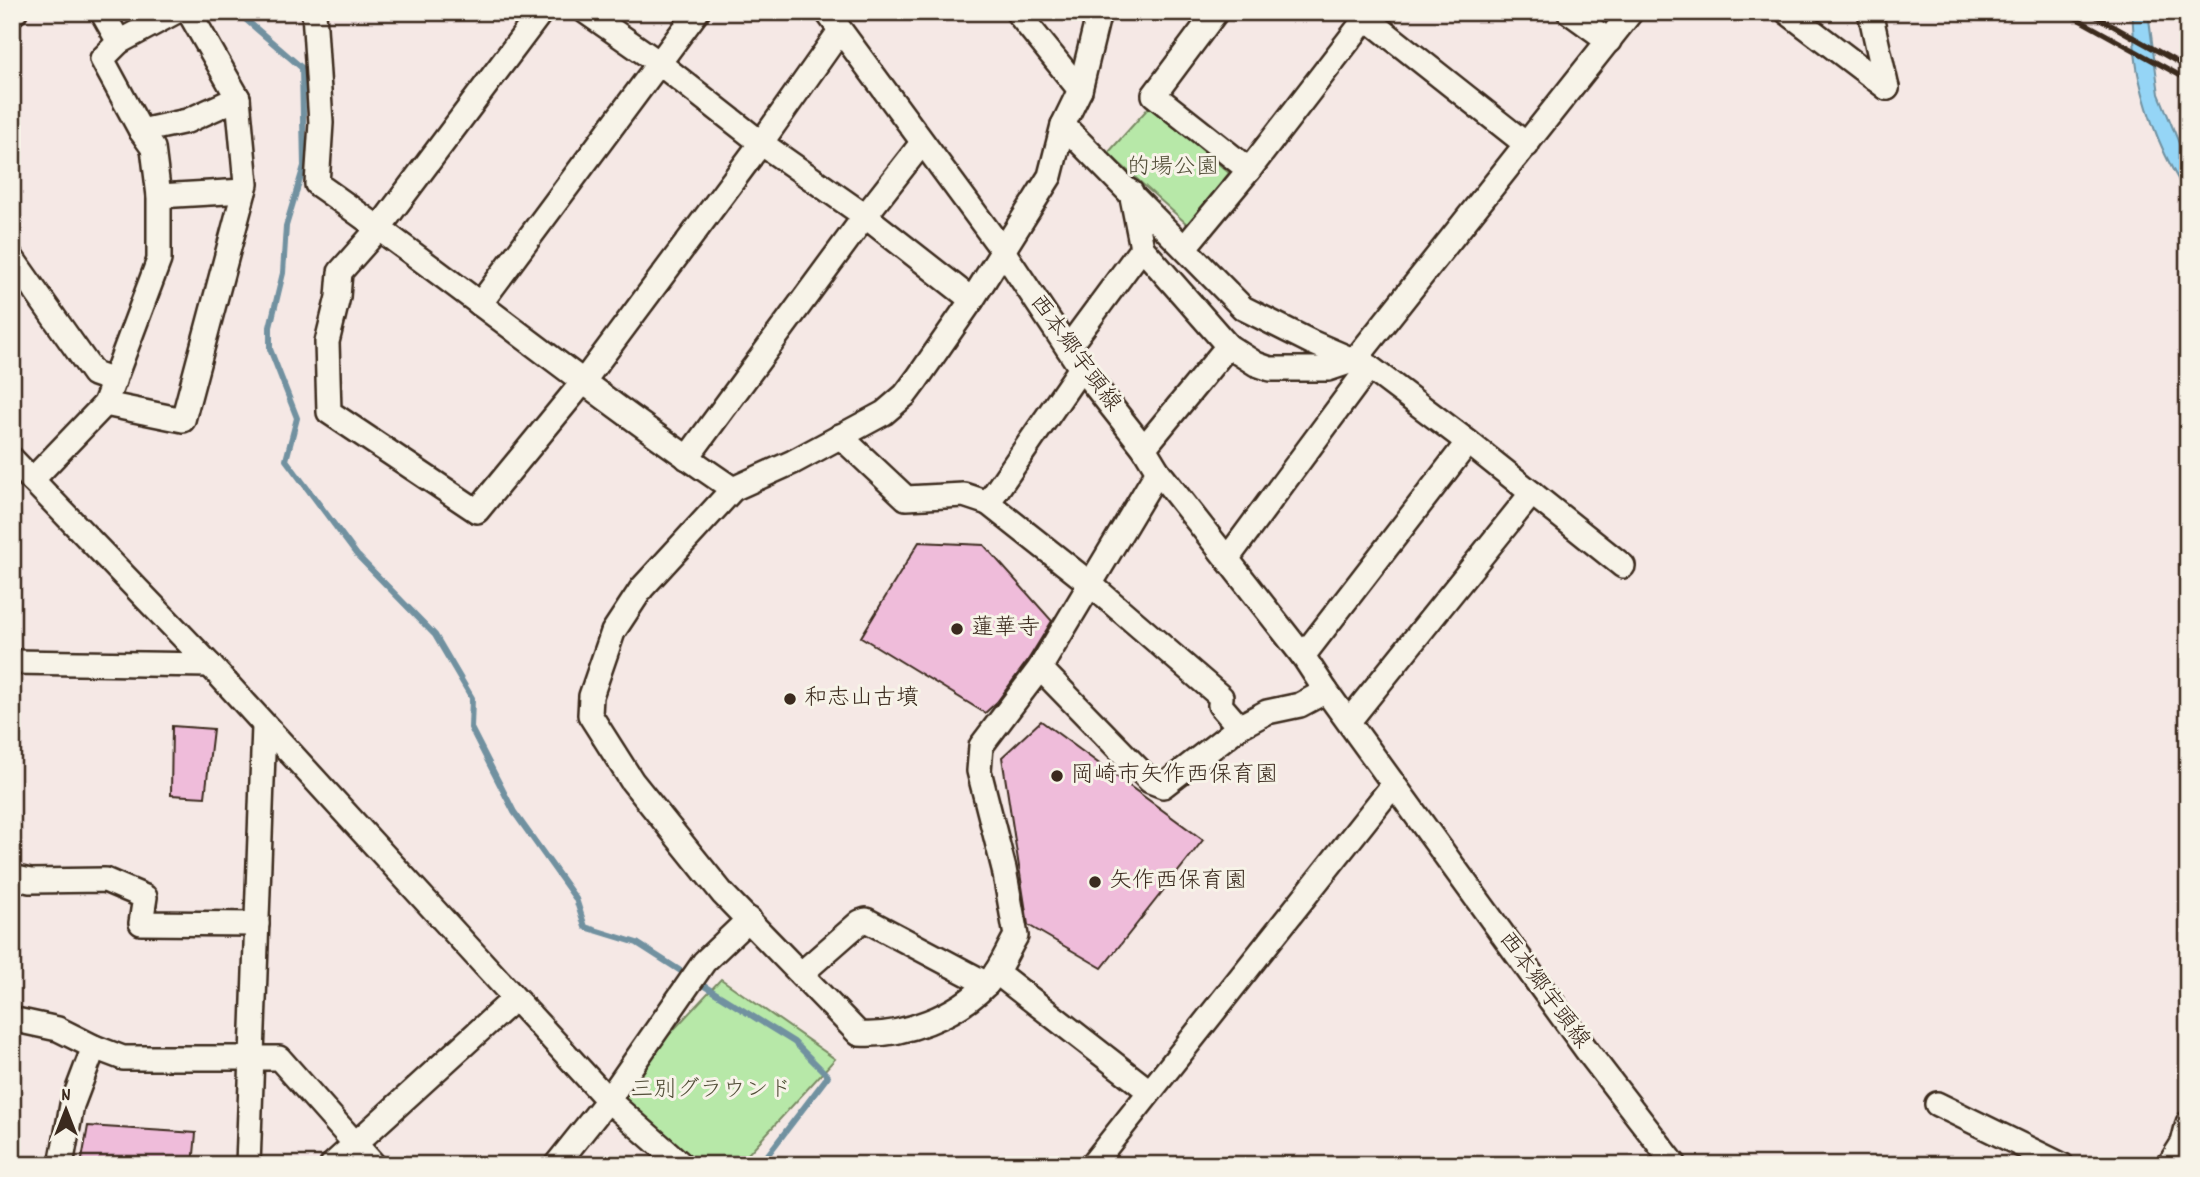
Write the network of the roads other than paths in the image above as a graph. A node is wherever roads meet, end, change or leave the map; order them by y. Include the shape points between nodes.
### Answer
1 (102, 12) edge
2 (175, 12) edge
3 (189, 12) edge
4 (314, 12) edge
5 (541, 12) edge
6 (586, 12) edge
7 (697, 12) edge
8 (1017, 12) edge
9 (1100, 12) edge
10 (1216, 12) edge
11 (1569, 12) edge
12 (1631, 12) edge
13 (1787, 12) edge
14 (1870, 12) edge
15 (1362, 15) edge
16 (834, 21) edge
17 (1609, 41) junction
18 (119, 42) junction
19 (659, 63) junction
20 (1080, 90) junction
21 (238, 98) junction
22 (1063, 125) junction
23 (141, 131) junction
24 (761, 143) junction
25 (922, 143) junction
26 (1527, 145) junction
27 (1250, 170) junction
28 (244, 191) junction
29 (1131, 192) junction
30 (159, 196) junction
31 (864, 216) junction
32 (379, 228) junction
33 (1185, 247) junction
34 (1142, 248) junction
35 (1003, 251) junction
36 (12, 258) edge
37 (972, 300) junction
38 (480, 304) junction
39 (1228, 346) junction
40 (1068, 348) junction
41 (1362, 363) junction
42 (1082, 368) junction
43 (114, 381) junction
44 (583, 382) junction
45 (105, 404) junction
46 (840, 436) junction
47 (1468, 442) junction
48 (1144, 448) junction
49 (687, 458) junction
50 (12, 459) edge
51 (1158, 471) junction
52 (32, 480) junction
53 (733, 489) junction
54 (1532, 493) junction
55 (988, 503) junction
56 (1227, 559) junction
57 (1623, 566) dead end
58 (1089, 583) junction
59 (1303, 656) junction
60 (12, 662) edge
61 (210, 665) junction
62 (1040, 668) junction
63 (1326, 691) junction
64 (1349, 721) junction
65 (264, 726) junction
66 (1239, 727) junction
67 (1394, 784) junction
68 (12, 877) edge
69 (749, 919) junction
70 (257, 923) junction
71 (802, 972) junction
72 (992, 978) junction
73 (514, 999) junction
74 (12, 1021) edge
75 (94, 1047) junction
76 (251, 1059) junction
77 (1149, 1091) junction
78 (608, 1100) junction
79 (1937, 1104) dead end
80 (2188, 1123) edge
81 (355, 1142) junction
82 (61, 1165) edge
83 (248, 1165) edge
84 (332, 1165) edge
85 (374, 1165) edge
86 (556, 1165) edge
87 (682, 1165) edge
88 (1092, 1165) edge
89 (1675, 1165) edge
90 (2062, 1165) edge
91 (2169, 1165) edge

1 - 18 street
2 - 18 street
3 - 21 street
4 - 32 street via 321,122 317,184
5 - 32 street
6 - 19 street
7 - 19 street
8 - 20 street
9 - 20 street
10 - 27 street via 1154,95
11 - 17 street
12 - 17 street
13 - 14 street via 1887,88
15 - 26 street
15 - 27 street
16 - 24 street
16 - 25 street, 西本郷宇頭線
17 - 26 street
18 - 23 street via 102,59
19 - 24 street
19 - 38 street
20 - 22 street
21 - 23 street via 187,121
21 - 28 street
22 - 29 street
22 - 35 street via 1050,176
23 - 30 street via 153,148
24 - 31 street
24 - 44 street
25 - 31 street
25 - 35 street, 西本郷宇頭線
26 - 41 street
27 - 33 street
28 - 30 street
28 - 45 street via 183,420
29 - 33 street
29 - 34 street
30 - 43 street via 159,260
31 - 37 street
31 - 49 street
32 - 38 street
32 - 44 street via 340,272 327,342 329,412 478,511
33 - 41 street via 1243,308
34 - 39 street
34 - 40 street
35 - 37 street
35 - 40 street, 西本郷宇頭線
36 - 43 street via 94,374
37 - 46 street via 905,395 884,413
38 - 44 street
39 - 41 street via 1270,369 1328,369
39 - 48 street
40 - 42 street, 西本郷宇頭線
41 - 47 street
41 - 56 street
42 - 48 street, 西本郷宇頭線
42 - 55 street
43 - 45 street
44 - 49 street
45 - 52 street
46 - 53 street
46 - 55 street via 906,498 964,495
47 - 54 street
47 - 59 street
48 - 51 street, 西本郷宇頭線
49 - 53 street
50 - 52 street
51 - 56 street, 西本郷宇頭線
51 - 58 street
52 - 61 street
53 - 69 street via 642,588 612,632 591,696 590,715 632,782 723,894
54 - 57 street
54 - 64 street
55 - 58 street
56 - 59 street, 西本郷宇頭線
58 - 62 street
58 - 66 street via 1221,697 1220,705
59 - 63 street, 西本郷宇頭線
60 - 61 street
61 - 65 street
62 - 66 street via 1150,782 1163,786
62 - 72 street via 981,746 979,771 1016,936
63 - 64 street, 西本郷宇頭線
63 - 66 street
64 - 67 street
65 - 70 street
65 - 73 street
67 - 77 street
67 - 89 street, 西本郷宇頭線
68 - 70 street via 105,880 145,897 142,923
69 - 71 street
69 - 78 street via 704,962
70 - 76 street
71 - 72 street via 866,920
71 - 72 street via 859,1034 880,1035 948,1013
72 - 77 street
73 - 78 street
73 - 81 street
74 - 75 street via 58,1029
75 - 76 street via 123,1058
75 - 82 street via 72,1105
76 - 81 street via 279,1058
76 - 83 street
77 - 88 street
78 - 86 street
78 - 87 street
79 - 90 street
80 - 91 street via 2183,1143
81 - 84 street
81 - 85 street

